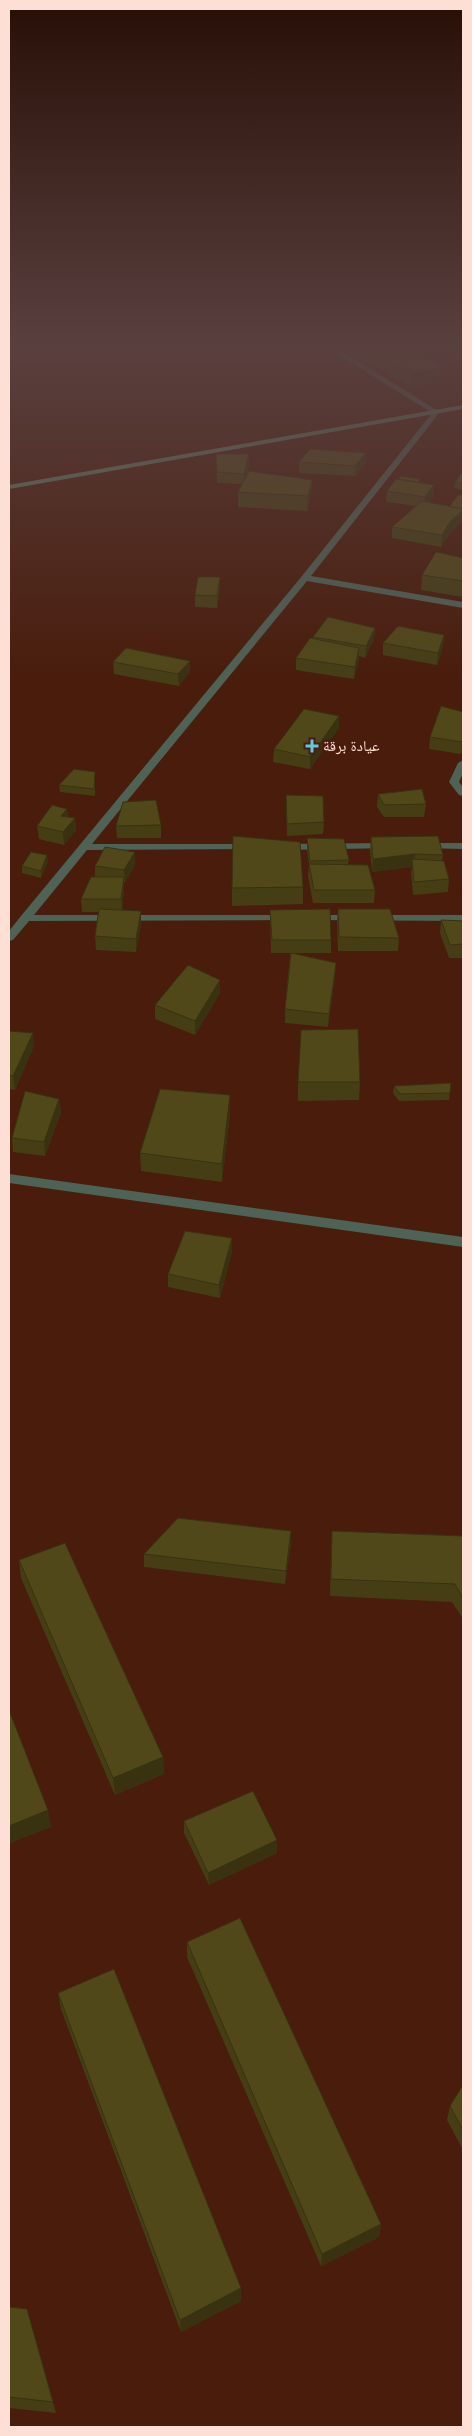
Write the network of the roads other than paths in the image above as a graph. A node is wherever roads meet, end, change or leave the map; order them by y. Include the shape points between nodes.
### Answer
1 (182, 457) edge
2 (401, 457) edge
3 (9, 487) edge
4 (305, 578) junction
5 (463, 605) edge
6 (463, 763) edge
7 (463, 793) edge
8 (463, 846) edge
9 (84, 847) junction
10 (25, 918) junction
11 (463, 918) edge
12 (9, 938) edge
13 (9, 1178) edge
14 (463, 1242) edge

1 - 3 main road
2 - 4 street
4 - 5 street
4 - 9 street
6 - 7 street via 454,782
8 - 9 street
9 - 10 street
10 - 11 street
10 - 12 street
13 - 14 street

